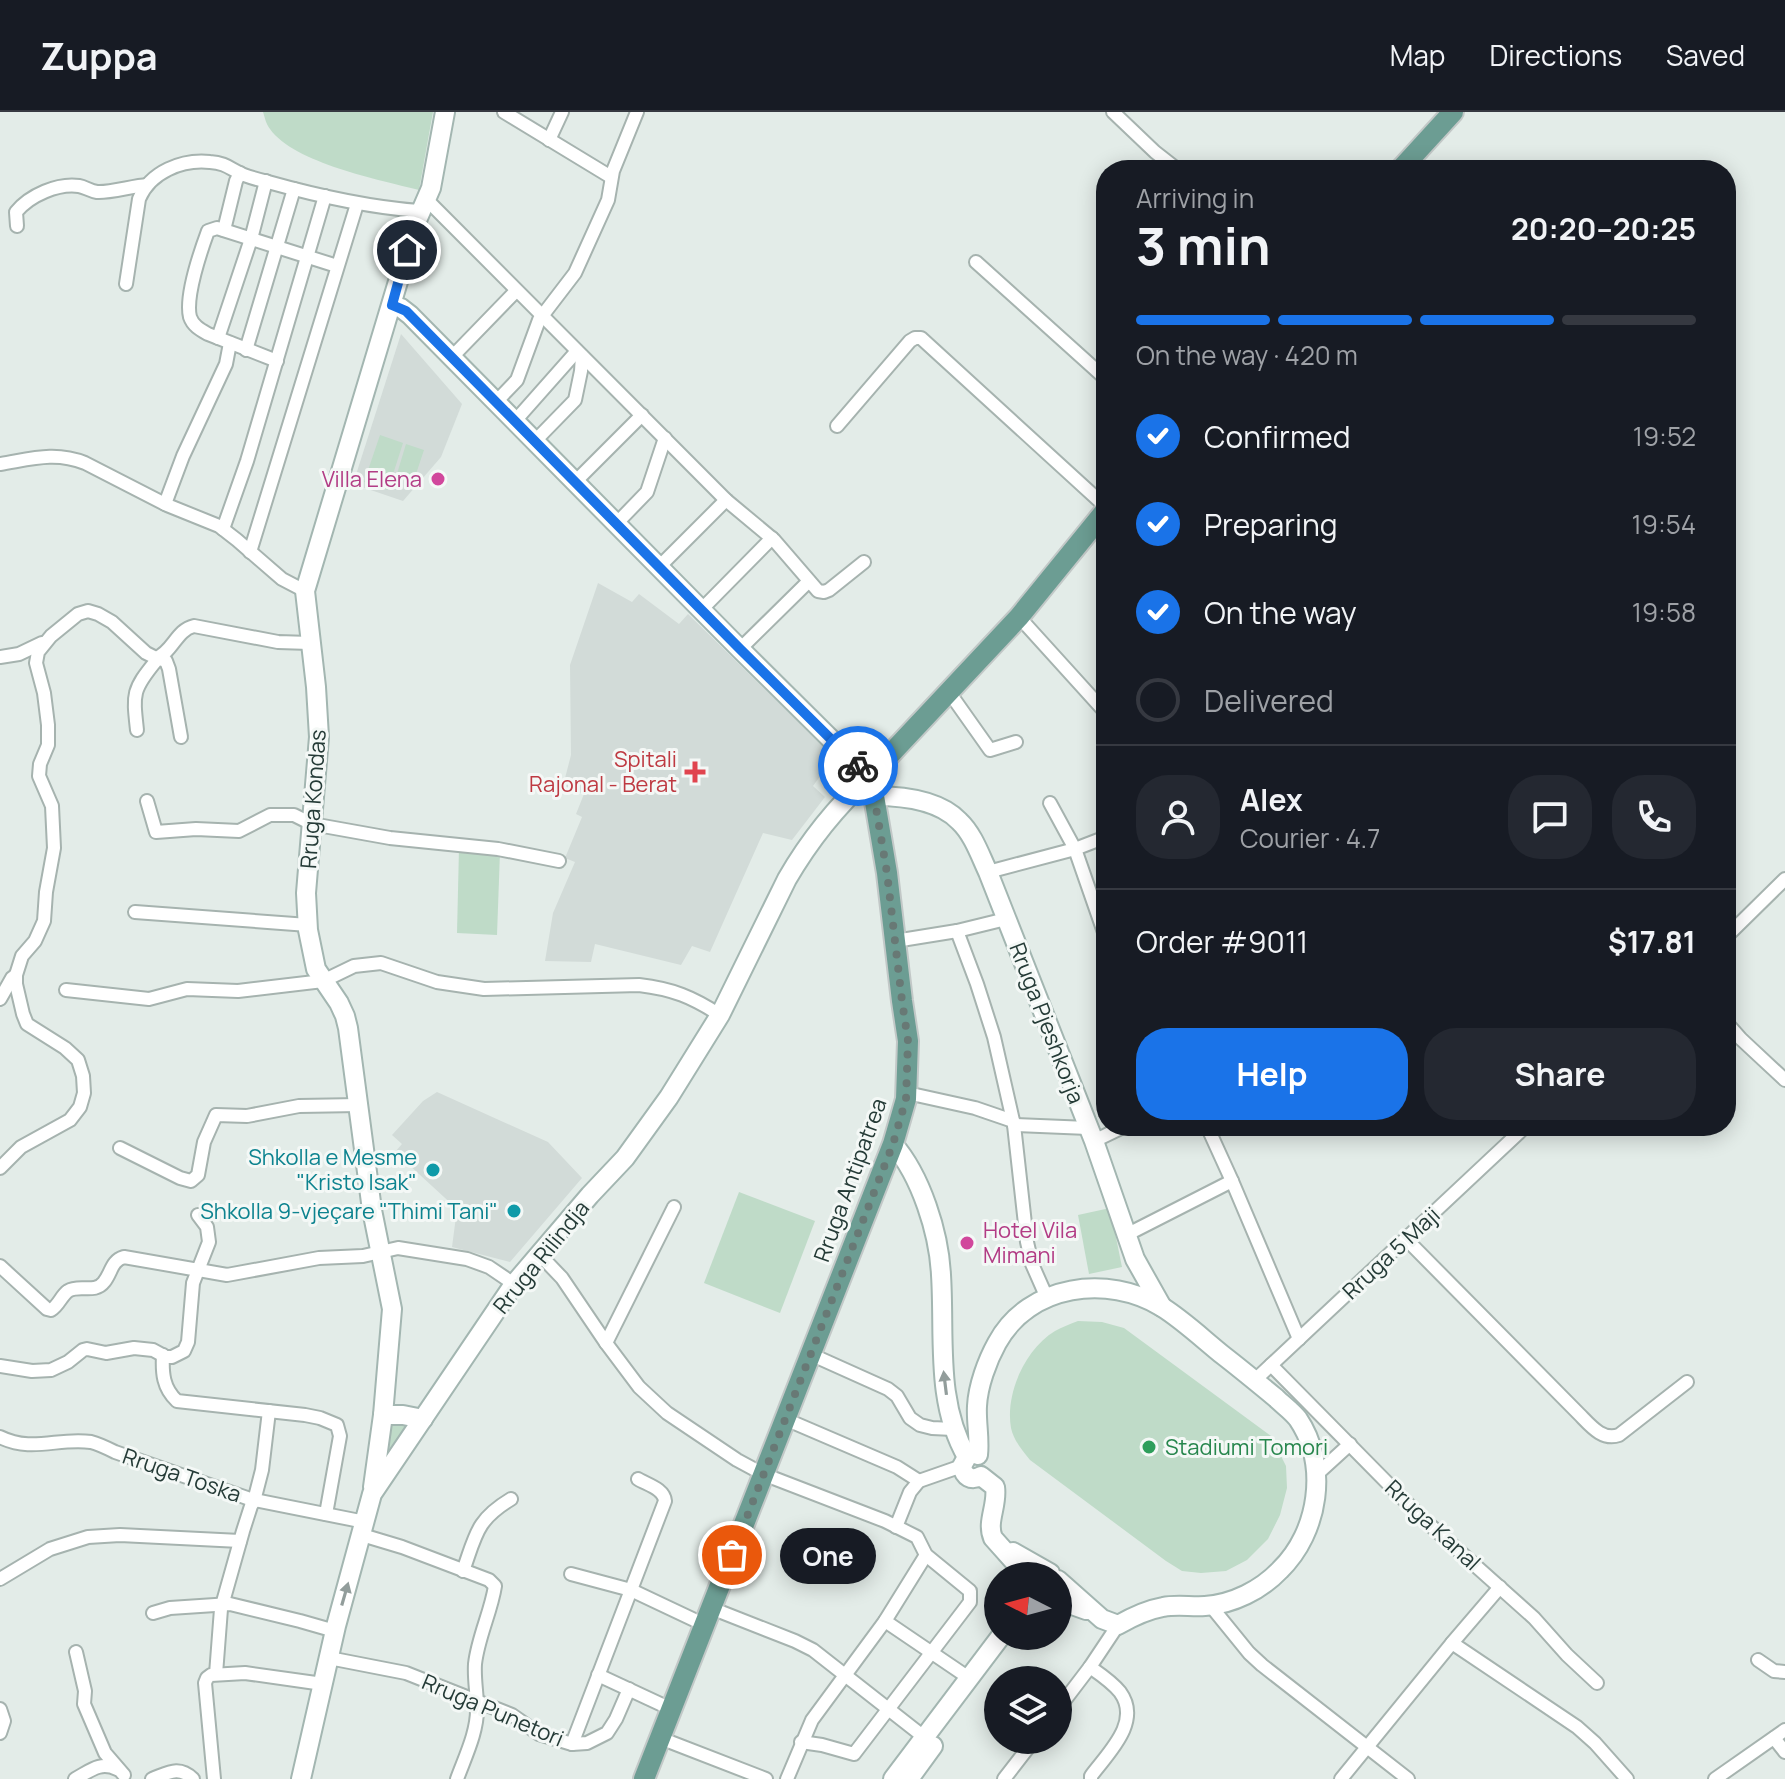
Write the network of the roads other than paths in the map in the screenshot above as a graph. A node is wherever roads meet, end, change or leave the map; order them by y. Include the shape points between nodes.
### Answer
1 (445, 112) edge
2 (504, 112) edge
3 (562, 112) edge
4 (637, 112) edge
5 (1113, 112) edge
6 (1453, 112) edge
7 (549, 140) junction
8 (1165, 160) edge
9 (1409, 160) edge
10 (240, 173) junction
11 (611, 177) junction
12 (266, 181) junction
13 (147, 185) junction
14 (294, 189) junction
15 (325, 196) junction
16 (357, 204) junction
17 (423, 205) junction
18 (17, 226) dead end
19 (224, 230) junction
20 (251, 239) junction
21 (278, 248) junction
22 (306, 257) junction
23 (976, 262) dead end
24 (337, 266) junction
25 (126, 284) dead end
26 (516, 291) junction
27 (392, 305) junction
28 (542, 316) junction
29 (224, 341) junction
30 (246, 350) junction
31 (580, 353) junction
32 (452, 357) junction
33 (277, 361) junction
34 (1096, 370) edge
35 (496, 402) junction
36 (642, 415) junction
37 (515, 421) junction
38 (837, 426) dead end
39 (665, 438) junction
40 (535, 441) junction
41 (0, 464) edge
42 (575, 482) junction
43 (1096, 499) edge
44 (726, 500) junction
45 (165, 504) junction
46 (1096, 521) edge
47 (616, 524) junction
48 (223, 529) junction
49 (772, 538) junction
50 (250, 552) junction
51 (864, 562) dead end
52 (659, 567) junction
53 (809, 581) junction
54 (305, 591) junction
55 (701, 610) junction
56 (1019, 617) junction
57 (45, 641) junction
58 (310, 643) junction
59 (740, 649) junction
60 (0, 657) edge
61 (156, 658) junction
62 (949, 692) junction
63 (1096, 702) edge
64 (137, 730) dead end
65 (181, 737) dead end
66 (1016, 742) dead end
67 (872, 787) junction
68 (147, 801) dead end
69 (1050, 803) dead end
70 (312, 824) junction
71 (1096, 841) edge
72 (1075, 849) junction
73 (559, 861) dead end
74 (988, 872) junction
75 (1785, 879) edge
76 (1096, 909) edge
77 (135, 912) dead end
78 (1006, 919) junction
79 (308, 925) junction
80 (1736, 927) edge
81 (957, 931) junction
82 (895, 941) junction
83 (16, 975) junction
84 (323, 981) junction
85 (66, 990) dead end
86 (0, 999) edge
87 (720, 1015) junction
88 (1736, 1033) edge
89 (1785, 1080) edge
90 (907, 1093) junction
91 (359, 1105) junction
92 (1013, 1123) junction
93 (1096, 1133) edge
94 (1091, 1134) junction
95 (1212, 1136) edge
96 (1515, 1136) edge
97 (893, 1144) junction
98 (120, 1148) dead end
99 (0, 1168) edge
100 (1232, 1181) junction
101 (674, 1207) dead end
102 (198, 1215) dead end
103 (1126, 1235) junction
104 (1406, 1239) junction
105 (380, 1251) junction
106 (539, 1254) junction
107 (0, 1266) edge
108 (199, 1269) junction
109 (514, 1284) junction
110 (1047, 1298) junction
111 (1162, 1307) junction
112 (1299, 1339) junction
113 (606, 1343) junction
114 (810, 1354) junction
115 (163, 1355) junction
116 (1271, 1365) junction
117 (0, 1366) edge
118 (1255, 1380) junction
119 (1687, 1382) dead end
120 (269, 1411) junction
121 (383, 1415) junction
122 (423, 1419) junction
123 (785, 1419) junction
124 (953, 1429) junction
125 (0, 1437) edge
126 (1350, 1444) junction
127 (969, 1459) junction
128 (763, 1474) junction
129 (1316, 1475) junction
130 (638, 1479) dead end
131 (919, 1481) junction
132 (372, 1494) junction
133 (511, 1499) dead end
134 (254, 1501) junction
135 (326, 1514) junction
136 (896, 1527) junction
137 (364, 1529) junction
138 (240, 1541) junction
139 (996, 1543) junction
140 (926, 1555) junction
141 (1014, 1562) edge
142 (1026, 1562) edge
143 (463, 1571) junction
144 (571, 1574) dead end
145 (0, 1579) edge
146 (1500, 1587) junction
147 (631, 1590) junction
148 (1072, 1594) edge
149 (222, 1604) junction
150 (1072, 1605) edge
151 (1210, 1605) junction
152 (153, 1613) dead end
153 (1096, 1613) junction
154 (708, 1616) junction
155 (885, 1621) junction
156 (1118, 1625) junction
157 (335, 1631) junction
158 (1452, 1643) junction
159 (990, 1650) edge
160 (1005, 1650) edge
161 (76, 1652) dead end
162 (930, 1653) junction
163 (329, 1658) junction
164 (1758, 1660) dead end
165 (1090, 1667) junction
166 (1785, 1672) edge
167 (216, 1674) junction
168 (846, 1674) junction
169 (598, 1675) junction
170 (969, 1678) junction
171 (1597, 1683) dead end
172 (323, 1684) junction
173 (629, 1689) junction
174 (1072, 1691) edge
175 (476, 1700) junction
176 (889, 1708) junction
177 (0, 1709) edge
178 (671, 1709) junction
179 (0, 1733) edge
180 (1780, 1734) edge
181 (924, 1737) junction
182 (660, 1738) junction
183 (801, 1742) junction
184 (572, 1744) junction
185 (1368, 1747) junction
186 (1785, 1752) edge
187 (1023, 1754) edge
188 (127, 1777) edge
189 (301, 1778) edge
190 (75, 1779) edge
191 (152, 1779) edge
192 (193, 1779) edge
193 (214, 1779) edge
194 (311, 1779) edge
195 (457, 1779) edge
196 (644, 1779) edge
197 (766, 1779) edge
198 (787, 1779) edge
199 (893, 1779) edge
200 (909, 1779) edge
201 (1004, 1779) edge
202 (1091, 1779) edge
203 (1341, 1779) edge
204 (1408, 1779) edge
205 (1627, 1779) edge
206 (1715, 1779) edge

1 - 17 street, Rruga Kondas
2 - 7 street
3 - 7 street
4 - 11 street
5 - 8 street
6 - 9 main road
7 - 11 street
10 - 12 street
10 - 13 street via 208,161 166,169
10 - 19 street
11 - 28 street via 608,200 575,273
12 - 14 street
12 - 20 street
13 - 18 street via 97,192 67,186 46,192 22,204 16,212
13 - 25 street via 139,199
14 - 15 street
14 - 21 street
15 - 16 street
15 - 22 street
16 - 17 street
16 - 24 street
17 - 26 street
17 - 27 street, Rruga Kondas
19 - 20 street
19 - 29 street via 208,231 196,267 190,317 199,329
20 - 21 street
20 - 29 street
21 - 22 street
21 - 30 street
22 - 24 street
22 - 33 street
23 - 34 street
24 - 50 street
26 - 28 street
26 - 32 street
27 - 32 street via 406,311
27 - 54 street, Rruga Kondas
28 - 31 street
28 - 35 street via 517,380
29 - 30 street
29 - 45 street via 226,364
30 - 33 street
31 - 36 street
31 - 37 street
31 - 40 street via 575,400
32 - 35 street
33 - 48 street
35 - 37 street
36 - 39 street
36 - 42 street
37 - 40 street
38 - 43 street via 910,341 921,338
39 - 44 street
39 - 47 street via 647,492
40 - 42 street
41 - 45 street via 71,457
42 - 47 street
44 - 49 street
44 - 52 street
45 - 48 street
46 - 56 main road
47 - 52 street
48 - 50 street
49 - 53 street
49 - 55 street
50 - 54 street
51 - 53 street via 827,591 818,591
52 - 55 street
53 - 59 street
54 - 58 street, Rruga Kondas
55 - 59 street
56 - 62 main road
56 - 63 street
57 - 60 street
57 - 61 street via 88,611 112,622
57 - 83 street via 36,658 48,725 39,776 52,806 54,848 42,928 23,954
58 - 61 street via 194,626
58 - 70 street, Rruga Kondas via 319,737
59 - 67 street
61 - 64 street via 136,687
61 - 65 street via 166,661 169,669
62 - 66 street via 990,750
62 - 67 main road
67 - 74 street, Rruga Pjeshkorja via 948,812 961,822
67 - 82 main road, Rruga Antipatrea
67 - 87 street, Rruga Rilindja via 832,813 800,858
68 - 70 street via 156,832 239,831 281,814
69 - 72 street
70 - 73 street
70 - 79 street, Rruga Kondas
71 - 72 street
72 - 74 street
72 - 76 street
74 - 78 street, Rruga Pjeshkorja
75 - 80 street
77 - 79 street
78 - 81 street
78 - 94 street, Rruga Pjeshkorja
79 - 84 street, Rruga Kondas via 313,960
81 - 82 street
81 - 92 street via 994,1037
82 - 90 main road, Rruga Antipatrea via 908,1041
83 - 86 street
83 - 99 street via 24,1019 73,1054 82,1069 84,1093 70,1120 21,1147
84 - 85 street via 238,991 187,989 149,999
84 - 87 street via 354,966 381,963 476,989 639,985 687,995
84 - 91 street, Rruga Kondas via 345,1016
87 - 106 street, Rruga Rilindja via 625,1158
88 - 89 street
90 - 92 street via 975,1108
90 - 97 main road, Rruga Antipatrea
91 - 98 street via 216,1115 198,1175 191,1181
91 - 105 street, Rruga Kondas
92 - 94 street
92 - 110 street via 1027,1242
93 - 94 street
94 - 103 street, Rruga Pjeshkorja
95 - 100 street
96 - 104 street, Rruga 5 Maji
97 - 114 main road, Rruga Antipatrea
124 -> 97 street via 944,1378 938,1247 915,1177
100 - 103 street
100 - 112 street
101 - 113 street
102 - 108 street via 209,1233
103 - 111 street, Rruga Pjeshkorja
104 - 112 street, Rruga 5 Maji
104 - 119 street via 1603,1435 1619,1435
105 - 108 street via 227,1275
105 - 109 street via 398,1248 467,1259
105 - 121 street, Rruga Kondas via 392,1309
106 - 109 street, Rruga Rilindja
106 - 113 street
107 - 108 street via 51,1310 70,1290 102,1285 118,1259
108 - 115 street via 186,1348 172,1357
109 - 122 street, Rruga Rilindja
110 - 111 street via 1074,1289 1106,1288
110 - 127 street via 1018,1317 997,1343 978,1395
111 - 118 street
112 - 116 street, Rruga 5 Maji
113 - 128 street via 654,1403
114 - 123 main road, Rruga Antipatrea
114 - 124 street via 888,1389 920,1425
115 - 117 street via 134,1348 106,1353 87,1349 51,1370
115 - 120 street via 162,1375 177,1401
116 - 118 street, Rruga 5 Maji
116 - 126 street, Rruga Kanal
118 - 129 street via 1296,1416
120 - 134 street
120 - 135 street via 337,1425 340,1436
121 - 122 street
121 - 132 street, Rruga Kondas
122 - 132 street, Rruga Rilindja
123 - 128 main road, Rruga Antipatrea
123 - 131 street
124 - 127 street
125 - 134 street, Rruga Toska via 26,1445 97,1444
126 - 129 street
126 - 146 street, Rruga Kanal
127 - 131 street
127 - 139 street via 985,1462 981,1476 995,1487 990,1531
128 - 136 street
128 - 154 main road, Rruga Antipatrea
129 - 151 street via 1312,1515 1290,1559 1259,1587
130 - 147 street via 662,1492 665,1501
131 - 136 street
132 - 137 street, Rruga Rilindja
133 - 143 street via 479,1527
134 - 135 street, Rruga Toska
134 - 138 street
135 - 137 street, Rruga Toska
136 - 140 street via 917,1537
137 - 143 street, Rruga Toska
157 -> 137 street, Rruga Rilindja
138 - 145 street via 88,1537 50,1549
138 - 149 street
139 - 141 street
139 - 142 street
140 - 155 street
140 - 162 street via 971,1597
143 - 175 street, Rruga Toska via 495,1586 475,1664
144 - 147 street
146 - 158 street
146 - 171 street, Rruga Kanal
147 - 154 street
147 - 169 street
148 - 153 street
149 - 152 street
149 - 157 street
149 - 167 street
150 - 153 street
151 - 156 street via 1160,1607
151 - 185 street via 1256,1659
153 - 156 street
154 - 168 street via 795,1641
154 - 178 main road, Rruga Antipatrea
155 - 162 street
155 - 168 street
156 - 165 street
157 - 163 street, Rruga Rilindja
158 - 185 street
158 - 205 street via 1577,1727
159 - 170 street
160 - 200 street
161 - 188 street via 84,1704 105,1753
162 - 170 street
162 - 176 street
163 - 172 street, Rruga Rilindja
163 - 175 street, Rruga Punetori via 406,1673
164 - 166 street
165 - 174 street
165 - 202 street via 1118,1690 1128,1715 1125,1730
167 - 172 street
167 - 193 street via 205,1683
168 - 176 street
168 - 183 street
169 - 173 street
169 - 184 street
170 - 181 street
172 - 189 street, Rruga Rilindja
173 - 178 street
173 - 184 street, Rruga Punetori via 607,1733
175 - 184 street, Rruga Punetori via 539,1734
175 - 195 street via 473,1731
176 - 181 street
176 - 183 street via 854,1754
177 - 179 street
178 - 182 main road, Rruga Antipatrea
180 - 186 street
180 - 206 street
181 - 199 street
182 - 196 main road, Rruga Antipatrea
182 - 197 street
183 - 198 street
185 - 203 street
185 - 204 street
187 - 201 street
188 - 190 street via 105,1765
189 - 194 street
191 - 192 street via 177,1770

